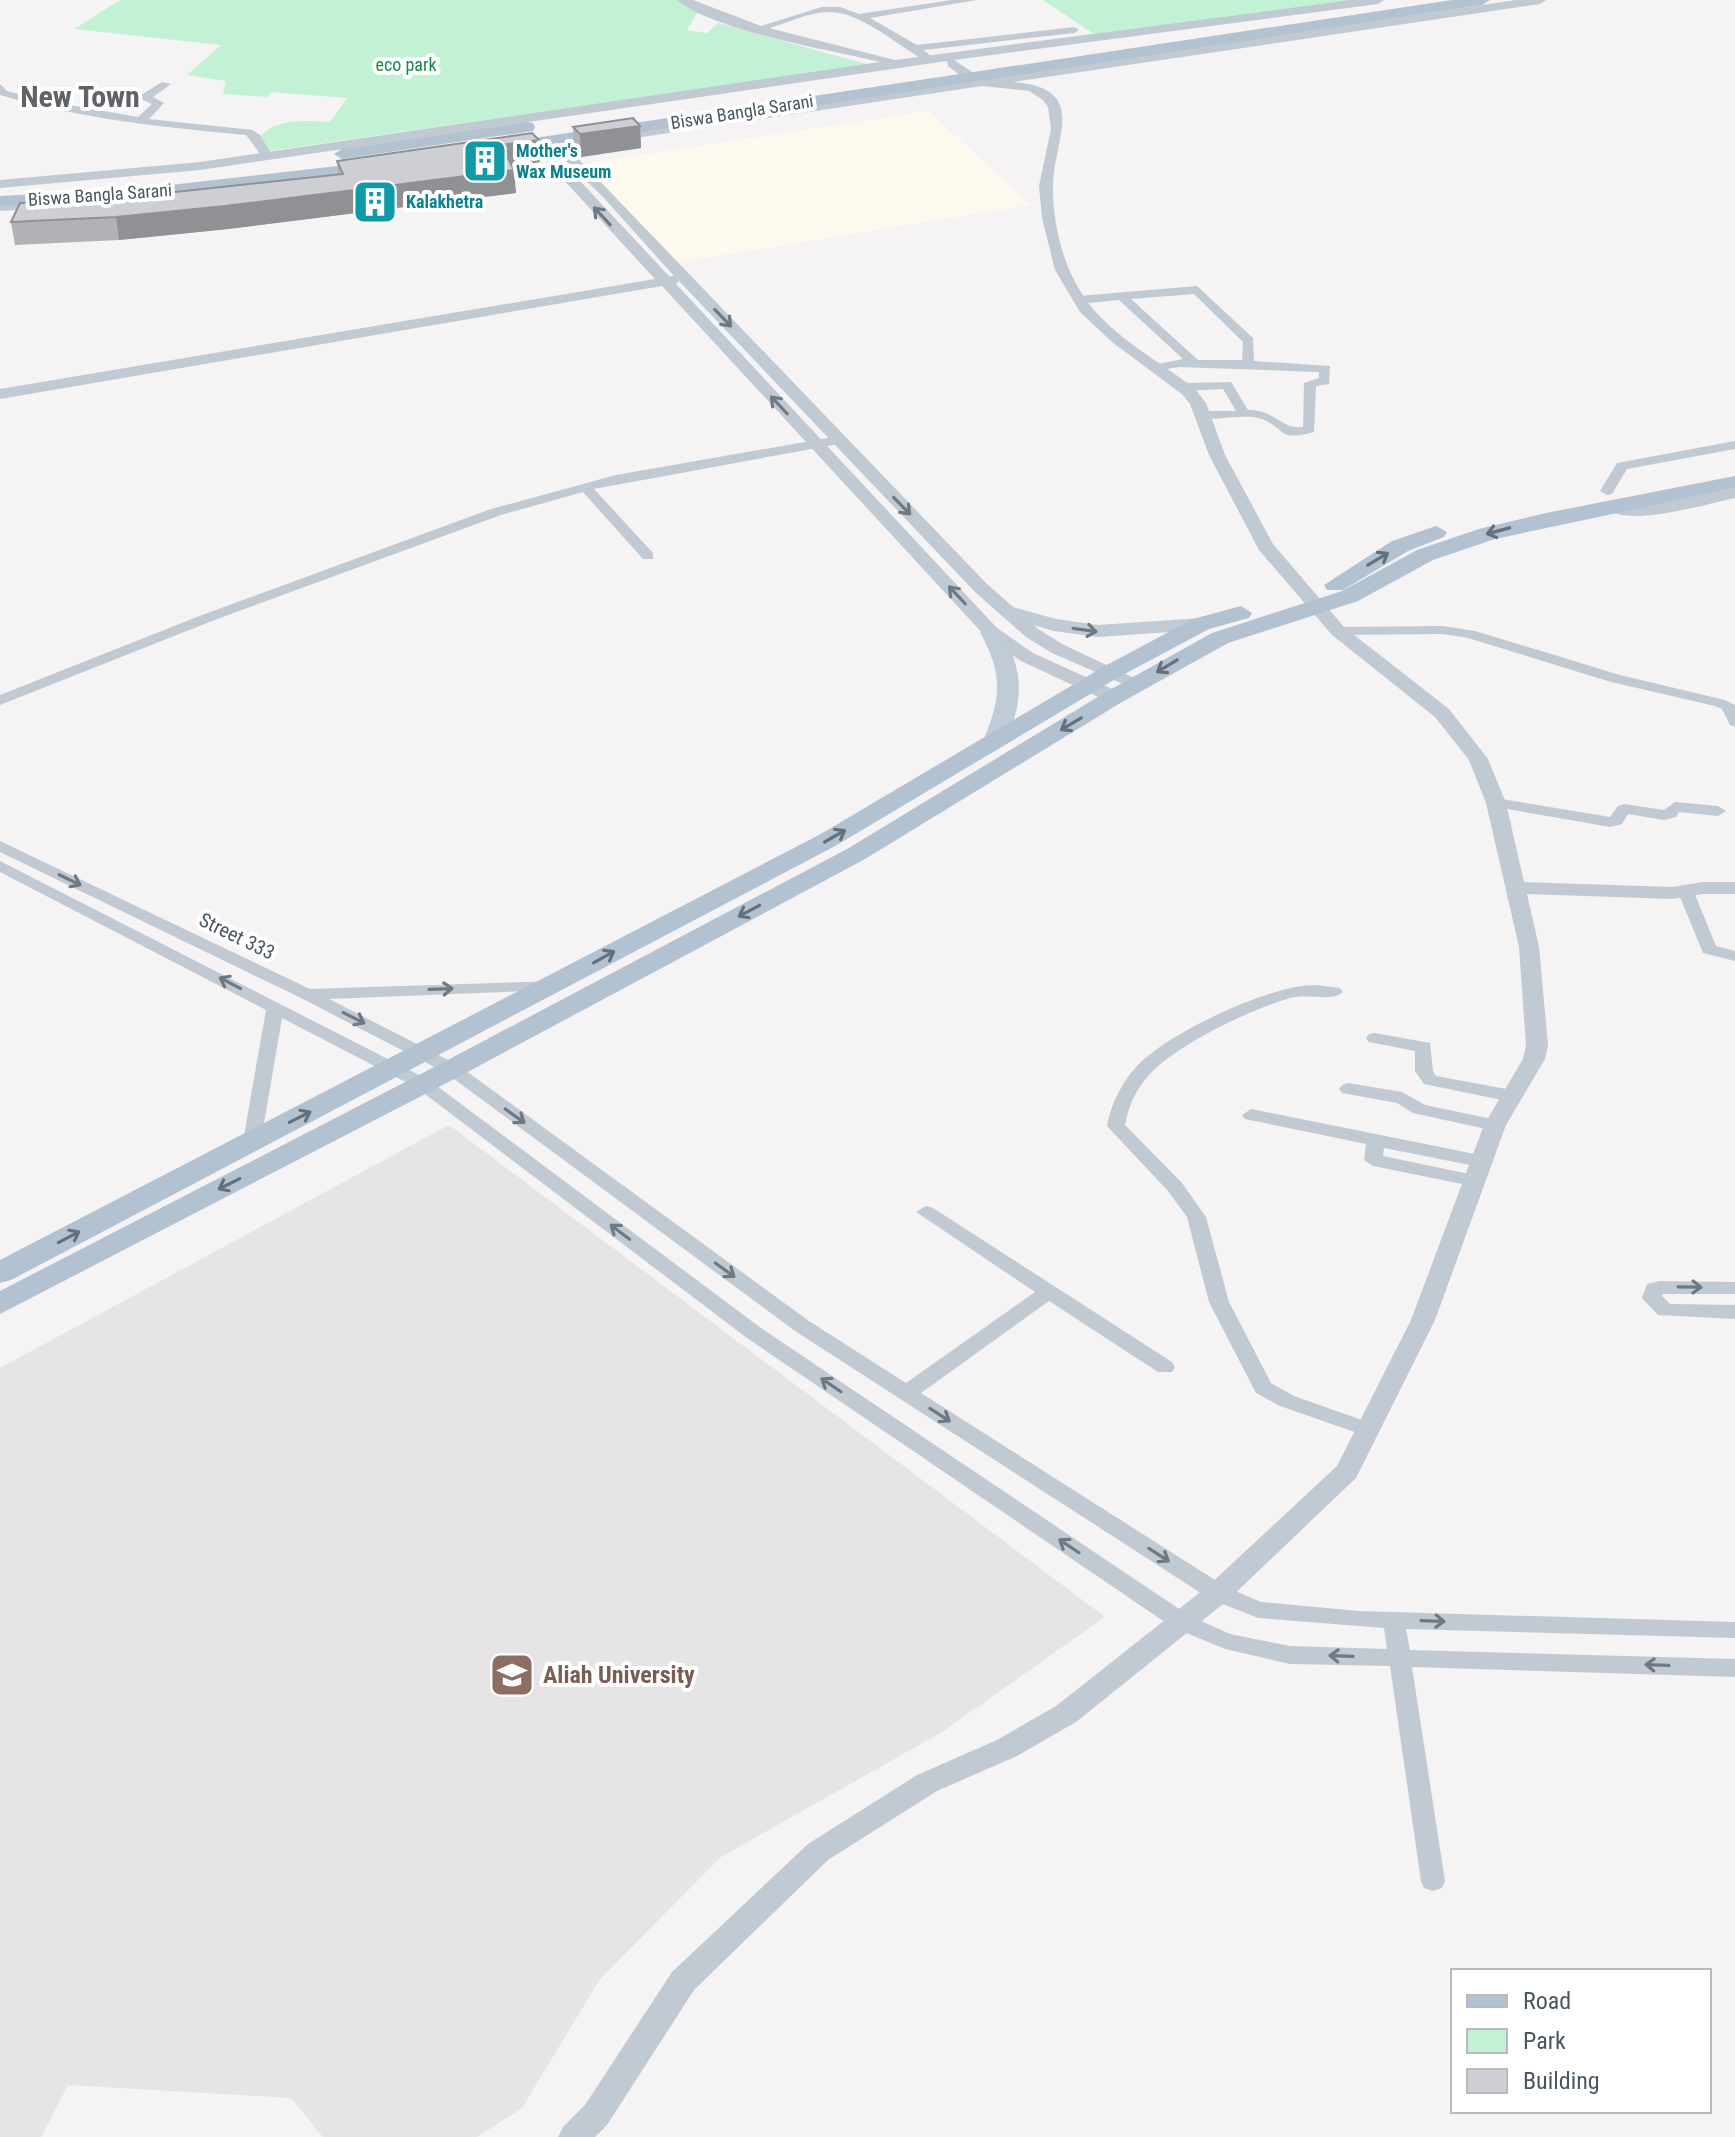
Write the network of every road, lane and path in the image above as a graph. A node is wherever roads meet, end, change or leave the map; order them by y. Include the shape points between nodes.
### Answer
1 (683, 0) edge
2 (972, 0) edge
3 (1378, 0) edge
4 (1418, 0) edge
5 (1482, 0) edge
6 (1540, 0) edge
7 (856, 17) junction
8 (763, 27) junction
9 (1074, 30) dead end
10 (917, 48) junction
11 (901, 63) junction
12 (952, 63) junction
13 (924, 64) junction
14 (975, 80) junction
15 (166, 84) dead end
16 (0, 87) edge
17 (139, 122) junction
18 (541, 138) junction
19 (494, 155) edge
20 (268, 157) junction
21 (384, 171) edge
22 (0, 184) edge
23 (0, 192) edge
24 (0, 201) edge
25 (0, 207) edge
26 (679, 272) junction
27 (658, 276) junction
28 (1121, 296) junction
29 (1079, 300) junction
30 (1250, 348) junction
31 (1192, 360) junction
32 (1248, 364) junction
33 (1157, 368) junction
34 (0, 386) edge
35 (1184, 387) junction
36 (0, 394) edge
37 (1244, 414) junction
38 (1203, 415) junction
39 (835, 436) junction
40 (812, 441) junction
41 (1735, 445) edge
42 (1735, 465) edge
43 (1735, 482) edge
44 (585, 487) junction
45 (1735, 493) edge
46 (1609, 499) junction
47 (648, 556) dead end
48 (1313, 600) junction
49 (1009, 612) junction
50 (1201, 624) junction
51 (1338, 631) junction
52 (991, 632) junction
53 (1105, 685) junction
54 (0, 687) edge
55 (0, 700) edge
56 (1735, 722) edge
57 (993, 744) junction
58 (1496, 803) junction
59 (1718, 811) dead end
60 (0, 846) edge
61 (0, 866) edge
62 (1517, 888) junction
63 (1735, 888) edge
64 (1686, 892) junction
65 (1735, 956) edge
66 (553, 985) junction
67 (1334, 992) dead end
68 (307, 994) junction
69 (275, 1007) junction
70 (1375, 1038) dead end
71 (422, 1052) junction
72 (395, 1067) junction
73 (452, 1069) junction
74 (423, 1084) junction
75 (1348, 1089) dead end
76 (1512, 1096) junction
77 (1251, 1115) dead end
78 (1495, 1125) junction
79 (252, 1141) junction
80 (1476, 1170) junction
81 (926, 1212) dead end
82 (0, 1273) edge
83 (1735, 1288) edge
84 (1049, 1292) junction
85 (0, 1304) edge
86 (1735, 1312) edge
87 (1165, 1367) dead end
88 (906, 1393) junction
89 (1369, 1430) junction
90 (1218, 1593) junction
91 (1394, 1620) junction
92 (1180, 1621) junction
93 (1735, 1630) edge
94 (1399, 1658) junction
95 (1735, 1668) edge
96 (1433, 1881) dead end
97 (574, 2137) edge

1 - 8 street
2 - 7 street
3 - 13 street
4 - 12 main road, Biswa Bangla Sarani
5 - 14 main road, Biswa Bangla Sarani
6 - 14 street
7 - 8 street via 829,9
7 - 10 street
8 - 11 street
9 - 10 street
10 - 13 street
11 - 13 street
11 - 20 street
12 - 13 main road, Biswa Bangla Sarani
12 - 14 street
13 - 18 main road, Biswa Bangla Sarani
14 - 18 main road, Biswa Bangla Sarani
14 - 29 street via 1023,86 1047,97 1054,107 1056,135 1045,182 1048,209 1062,272
15 - 17 street via 145,97 159,105
16 - 17 street via 3,93 38,104
17 - 20 street via 249,132
18 - 19 street
18 - 23 main road, Biswa Bangla Sarani via 182,178
18 - 24 main road, Biswa Bangla Sarani via 262,182
18 - 26 street via 608,194
27 -> 18 street
20 - 22 street
21 - 25 street via 230,192
26 - 27 street
26 -> 39 street
27 - 34 street
27 - 36 street
40 -> 27 street
28 - 29 street
28 - 30 street via 1197,290 1249,340
28 - 31 street
29 - 33 street via 1103,329
30 - 31 street
30 - 32 street
31 - 32 street
31 - 33 street
32 - 37 street via 1326,369 1325,381 1310,383 1309,423 1275,423 1263,414
33 - 35 street
35 - 37 street via 1227,385
35 - 38 street
37 - 38 street
38 - 48 street via 1217,455 1265,546
39 - 40 street
39 -> 49 street
40 - 44 street
52 -> 40 street
40 - 54 street via 577,479 485,506
41 - 46 street via 1622,466
42 - 46 main road
43 - 46 main road
44 - 47 street
44 - 55 street via 404,544
45 - 46 street via 1648,511
46 - 48 main road via 1425,555 1364,590
48 - 50 main road
48 - 51 street
48 -> 53 main road via 1220,638 1138,684
49 -> 50 main road via 1098,631
49 - 53 street
50 - 53 main road
51 - 56 street via 1470,634 1616,679 1720,703 1728,706
51 - 58 street via 1442,713 1478,759
52 - 53 street via 1027,657
52 - 57 main road via 1009,667 1011,687
53 - 57 main road
53 -> 73 main road via 856,854
66 -> 57 main road via 828,840
58 - 59 street via 1610,822 1624,809 1664,815 1675,807
58 - 62 street
60 -> 68 street, Street 333
69 -> 61 street
62 - 64 street
62 - 76 street via 1529,947 1537,1045
63 - 64 street
64 - 65 street via 1709,949
68 -> 66 street
66 - 71 main road
67 - 89 street via 1280,995 1176,1045 1147,1066 1128,1092 1116,1126 1175,1187 1196,1217 1219,1302 1263,1388
68 -> 71 street, Street 333
69 - 72 street
69 - 79 street
70 - 76 street via 1424,1047 1424,1071 1430,1080
71 - 72 main road
71 - 73 street, Street 333
72 - 74 street
79 -> 72 main road
73 - 74 main road
73 -> 88 street, Street 333 via 802,1326
74 -> 85 main road
92 -> 74 street via 754,1333
75 - 78 street via 1402,1098 1419,1109
76 - 78 street
77 - 80 street via 1376,1141 1373,1160
78 - 80 street
82 -> 79 main road
80 - 89 street via 1423,1320
81 - 84 street
86 -> 83 street via 1665,1310 1652,1298 1660,1287
84 - 87 street
84 - 88 street
88 -> 90 street, Street 333
89 - 90 street via 1338,1482
90 - 91 street, Street 333 via 1258,1610
90 - 92 street
91 -> 93 street, Street 333
91 - 94 street
94 -> 92 street via 1290,1655 1225,1641
92 - 97 street via 1066,1714 1007,1748 927,1783 818,1852 683,1981 596,2115
95 -> 94 street
94 - 96 street

